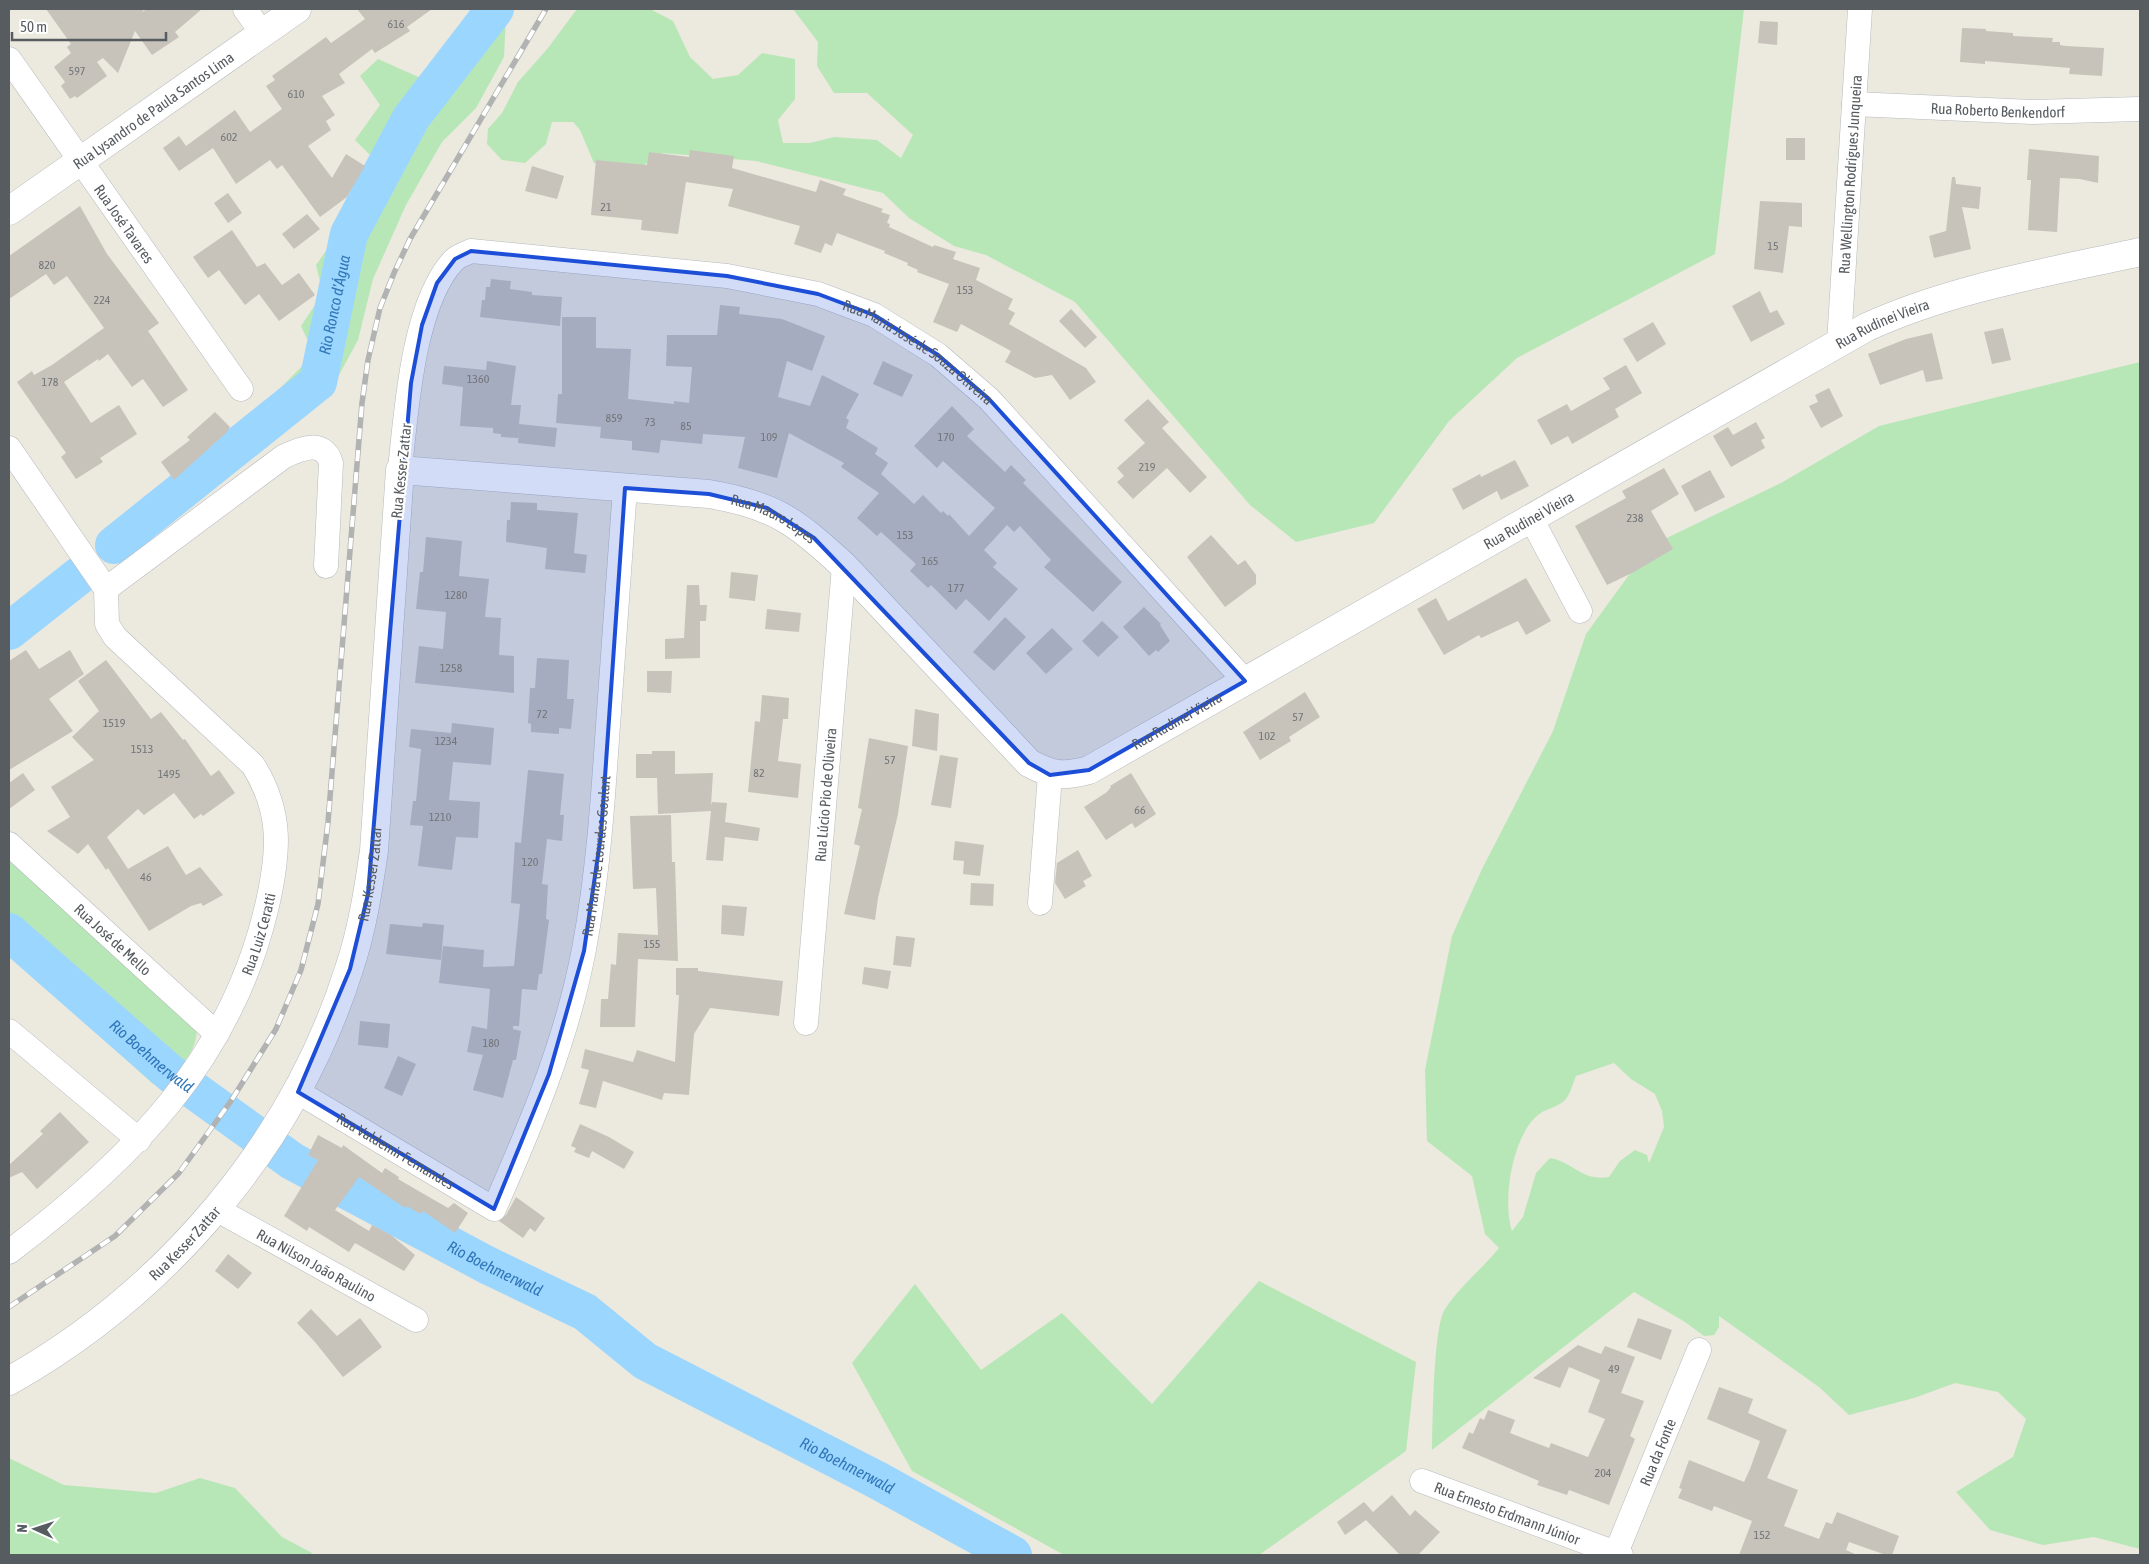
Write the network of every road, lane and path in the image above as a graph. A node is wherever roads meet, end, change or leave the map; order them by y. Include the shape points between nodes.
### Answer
1 (245, 9) edge
2 (297, 9) edge
3 (1860, 9) edge
4 (262, 33) junction
5 (9, 59) edge
6 (1854, 104) junction
7 (2140, 109) edge
8 (80, 161) junction
9 (9, 211) edge
10 (471, 251) joint
11 (2140, 252) edge
12 (1839, 342) junction
13 (241, 389) dead end
14 (9, 448) edge
15 (400, 470) junction
16 (625, 488) junction
17 (1531, 518) junction
18 (326, 566) dead end
19 (844, 566) junction
20 (106, 589) junction
21 (1580, 611) dead end
22 (1245, 681) junction
23 (1050, 775) junction
24 (9, 844) edge
25 (1040, 903) dead end
26 (806, 1023) dead end
27 (9, 1032) edge
28 (217, 1034) junction
29 (298, 1092) junction
30 (138, 1140) junction
31 (216, 1209) junction
32 (494, 1209) joint
33 (9, 1252) edge
34 (416, 1320) dead end
35 (1699, 1350) dead end
36 (9, 1381) edge
37 (1422, 1481) dead end
38 (1618, 1554) edge

1 - 4 street
2 - 4 street, Rua Lysandro de Paula Santos Lima
3 - 6 street, Rua Wellington Rodrigues Junqueira
4 - 8 street, Rua Lysandro de Paula Santos Lima
5 - 8 street, Rua José Tavares
6 - 7 street, Rua Roberto Benkendorf via 2032,112
6 - 12 street, Rua Wellington Rodrigues Junqueira
8 - 9 street, Rua Lysandro de Paula Santos Lima
8 - 13 street, Rua José Tavares
10 - 15 street, Rua Kesser Zattar via 455,259 437,283 422,325
10 - 22 street, Rua Maria José de Souza Oliveira via 727,276 818,294 874,315 938,355 989,399
11 - 12 street, Rua Rudinei Vieira via 1950,297 1892,316
12 - 17 street, Rua Rudinei Vieira
14 - 20 street
15 - 16 street, Rua Mauro Lopes
15 - 29 street, Rua Kesser Zattar via 374,851 368,894 350,969
16 - 19 street, Rua Mauro Lopes via 709,494 767,508 814,538
16 - 32 street, Rua Maria de Lourdes Goulart via 601,835 584,951 549,1074
17 - 21 street
17 - 22 street, Rua Rudinei Vieira
18 - 20 street via 331,463 329,454 322,448 311,447 283,457
19 - 23 street, Rua Mauro Lopes via 1029,763
19 - 26 street, Rua Lúcio Pio de Oliveira
20 - 28 street, Rua Luiz Ceratti via 107,624 115,637 252,765 266,786 274,810 277,832 275,866 264,921 246,974
22 - 23 street, Rua Rudinei Vieira via 1089,770 1071,775
23 - 25 street
24 - 28 street, Rua José de Mello
27 - 30 street
28 - 30 street, Rua Luiz Ceratti via 193,1075
29 - 31 street, Rua Kesser Zattar via 272,1136
29 - 32 street, Rua Valdemir Fernandes
30 - 33 street, Rua Luiz Ceratti via 82,1195
31 - 34 street, Rua Nilson João Raulino
31 - 36 street, Rua Kesser Zattar via 150,1277 110,1312 70,1343
35 - 38 street, Rua da Fonte
37 - 38 street, Rua Ernesto Erdmann Júnior

